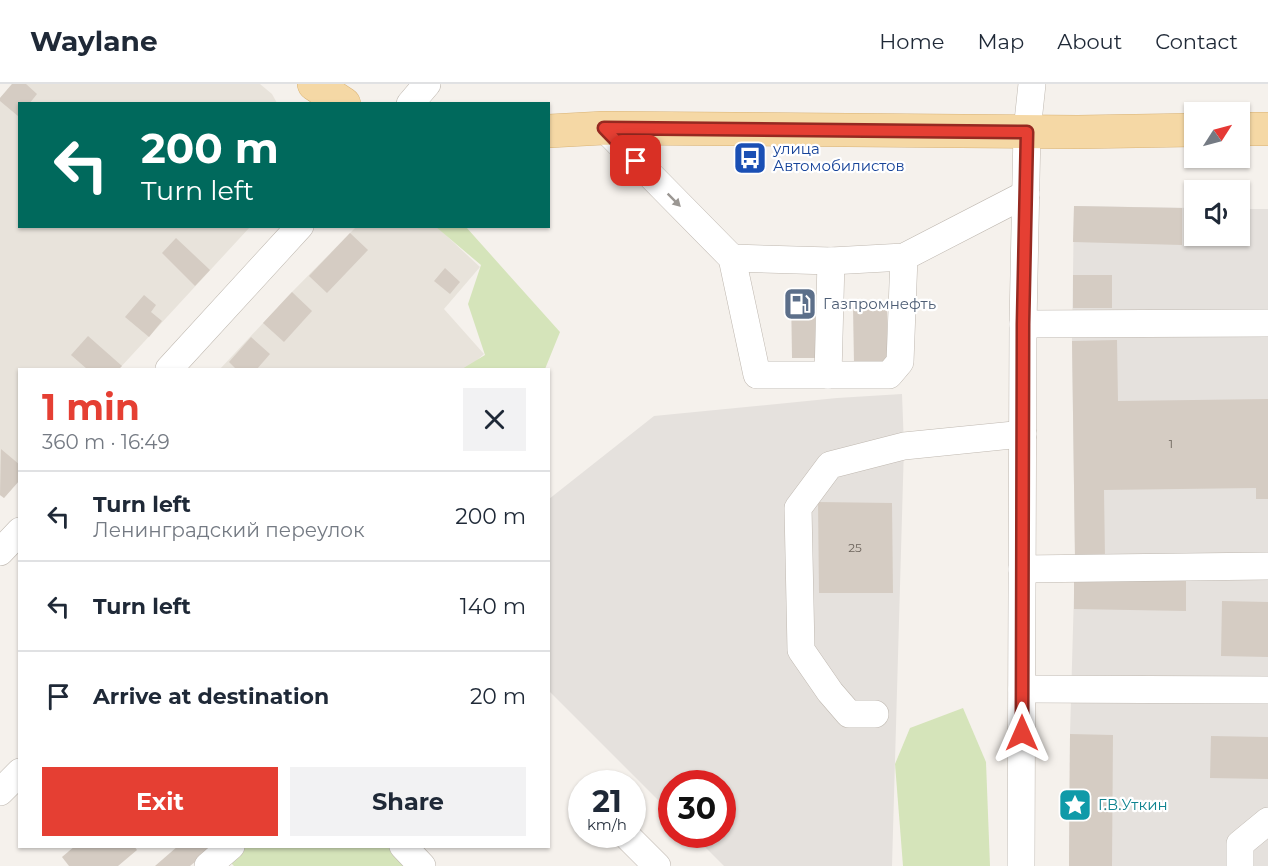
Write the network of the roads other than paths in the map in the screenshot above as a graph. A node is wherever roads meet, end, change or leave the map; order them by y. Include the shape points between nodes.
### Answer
1 (314, 84) edge
2 (427, 84) edge
3 (1032, 84) edge
4 (341, 102) edge
5 (412, 102) edge
6 (604, 128) junction
7 (1250, 129) edge
8 (1268, 129) edge
9 (1184, 130) edge
10 (550, 131) edge
11 (1027, 132) junction
12 (1026, 194) junction
13 (298, 228) edge
14 (904, 257) junction
15 (732, 258) junction
16 (831, 261) junction
17 (1268, 323) edge
18 (1023, 324) junction
19 (170, 368) edge
20 (828, 375) junction
21 (1023, 434) junction
22 (18, 533) edge
23 (0, 552) edge
24 (1268, 566) edge
25 (1022, 569) junction
26 (1022, 689) junction
27 (1268, 690) edge
28 (875, 714) dead end
29 (1268, 822) edge
30 (229, 848) edge
31 (405, 848) edge
32 (639, 848) edge
33 (208, 866) edge
34 (422, 866) edge
35 (657, 866) edge
36 (1021, 866) edge
37 (1240, 866) edge

1 - 4 main road
2 - 5 street
3 - 11 street
6 - 10 main road
6 - 11 main road
6 -> 15 street
7 - 8 main road
9 - 11 main road
11 - 12 street
12 - 14 street
12 - 18 street
13 - 19 street
14 - 16 street
14 - 20 street via 900,362 889,375
15 - 16 street
15 - 20 street via 757,375
16 - 20 street
17 - 18 street
18 - 21 street
21 - 25 street
21 - 28 street via 904,446 830,465 798,508 801,650 849,714
22 - 23 street
24 - 25 street
25 - 26 street
26 - 27 street
26 - 36 street
29 - 37 street via 1240,844
30 - 33 street
31 - 34 street
32 - 35 street

